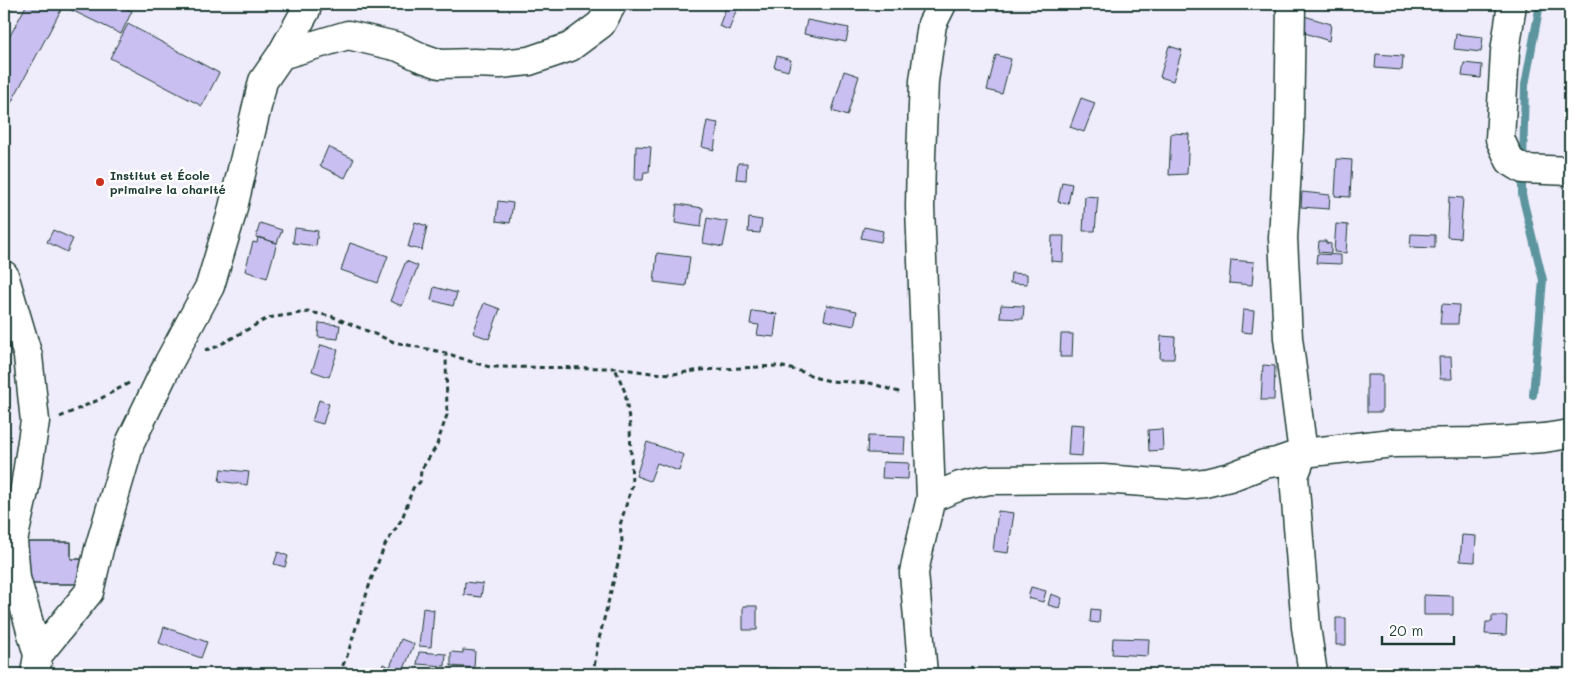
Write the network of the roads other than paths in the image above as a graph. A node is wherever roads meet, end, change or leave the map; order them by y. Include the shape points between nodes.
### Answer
1 (308, 4) edge
2 (612, 4) edge
3 (942, 4) edge
4 (1291, 4) edge
5 (1512, 4) edge
6 (281, 54) junction
7 (1570, 171) edge
8 (4, 274) edge
9 (1570, 434) edge
10 (1303, 453) junction
11 (932, 498) junction
12 (37, 664) edge
13 (923, 674) edge
14 (1313, 674) edge

1 - 6 street
2 - 6 street via 601,24 570,47 529,62 440,64 399,47 348,35
3 - 11 street via 932,24 924,81 921,156 920,207
4 - 10 street via 1284,238 1288,338
5 - 7 street via 1505,52 1500,139 1510,161 1522,169
6 - 12 street via 263,81 231,216 210,286 130,443 88,592
8 - 12 street via 28,356 35,421 14,542 16,578
9 - 10 street via 1485,442 1393,443
10 - 11 street via 1205,483 1185,485 1104,479 988,480 960,486
10 - 14 street via 1294,476
11 - 13 street via 914,573

